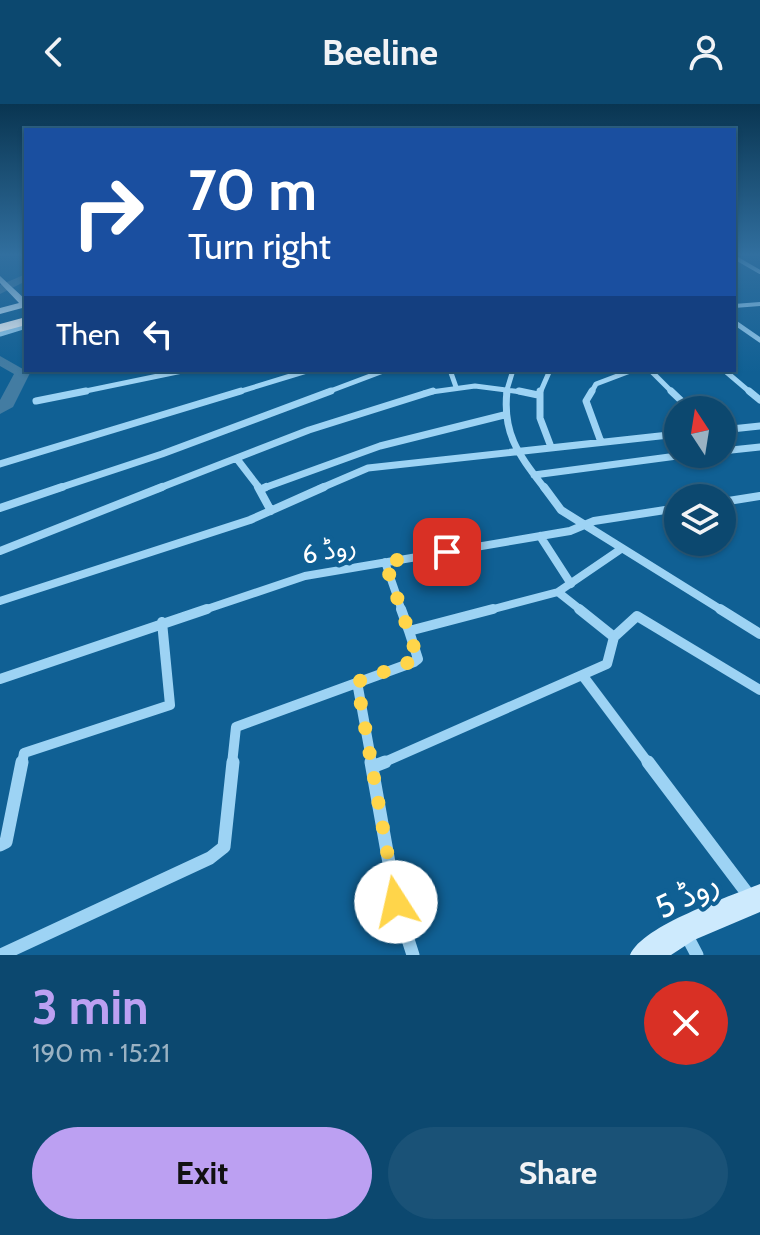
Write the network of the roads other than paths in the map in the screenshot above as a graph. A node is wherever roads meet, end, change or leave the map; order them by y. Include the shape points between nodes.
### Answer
1 (24, 306) edge
2 (736, 306) edge
3 (758, 306) edge
4 (0, 311) edge
5 (0, 319) edge
6 (736, 323) edge
7 (24, 325) edge
8 (0, 331) edge
9 (760, 340) edge
10 (303, 372) edge
11 (381, 372) edge
12 (451, 372) edge
13 (512, 372) edge
14 (549, 372) edge
15 (628, 372) edge
16 (652, 372) edge
17 (726, 372) edge
18 (167, 373) edge
19 (456, 387) junction
20 (507, 387) junction
21 (538, 395) junction
22 (677, 396) edge
23 (760, 400) edge
24 (36, 401) dead end
25 (504, 415) junction
26 (760, 426) edge
27 (736, 429) edge
28 (664, 435) edge
29 (601, 442) junction
30 (551, 447) junction
31 (760, 447) edge
32 (736, 450) edge
33 (517, 453) junction
34 (664, 458) edge
35 (237, 459) junction
36 (0, 464) edge
37 (534, 475) junction
38 (260, 490) junction
39 (760, 496) edge
40 (736, 500) edge
41 (0, 508) edge
42 (664, 510) edge
43 (271, 511) junction
44 (583, 526) junction
45 (540, 536) junction
46 (621, 549) junction
47 (0, 551) edge
48 (385, 562) junction
49 (571, 584) junction
50 (558, 592) junction
51 (0, 601) edge
52 (162, 622) junction
53 (409, 631) junction
54 (760, 634) edge
55 (614, 637) junction
56 (583, 676) junction
57 (0, 679) edge
58 (357, 682) junction
59 (760, 690) edge
60 (372, 767) junction
61 (0, 845) edge
62 (756, 900) edge
63 (684, 930) junction
64 (1, 955) edge
65 (413, 955) edge
66 (645, 955) edge
67 (697, 955) edge

1 - 4 street
1 - 5 highway
2 - 3 street
6 - 9 street
7 - 8 highway
10 - 36 street
11 - 41 street
12 - 19 street
13 - 20 street
14 - 21 street
15 - 29 street via 596,384 586,401
16 - 22 street
17 - 23 street
18 - 24 street
19 - 20 street
19 - 35 street via 314,428
20 - 21 street
20 - 25 street
21 - 30 street via 541,424
25 - 33 street
25 - 38 street via 441,425
26 - 27 street
28 - 29 street
29 - 30 street
30 - 33 street
31 - 32 street
33 - 37 street
33 - 43 street via 368,468
34 - 37 street
35 - 38 street
35 - 47 street
37 - 44 street via 561,510
38 - 43 street
39 - 40 street
42 - 44 street, روڈ 6
43 - 51 street
44 - 45 street, روڈ 6
44 - 46 street
45 - 48 street, روڈ 6
45 - 49 street
46 - 49 street
46 - 54 street
48 - 52 street, روڈ 6 via 305,576
48 - 53 street
49 - 50 street
50 - 53 street
50 - 55 street
52 - 57 street, روڈ 6
52 - 61 street via 170,705 24,753 6,842
53 - 58 street via 418,659
55 - 56 street via 607,664
55 - 59 street via 637,616
56 - 60 street
56 - 62 street
58 - 60 street
58 - 64 street via 236,727 224,847 210,858
60 - 65 street via 396,902
62 - 63 street, روڈ 5
63 - 66 street, روڈ 5
63 - 67 street

